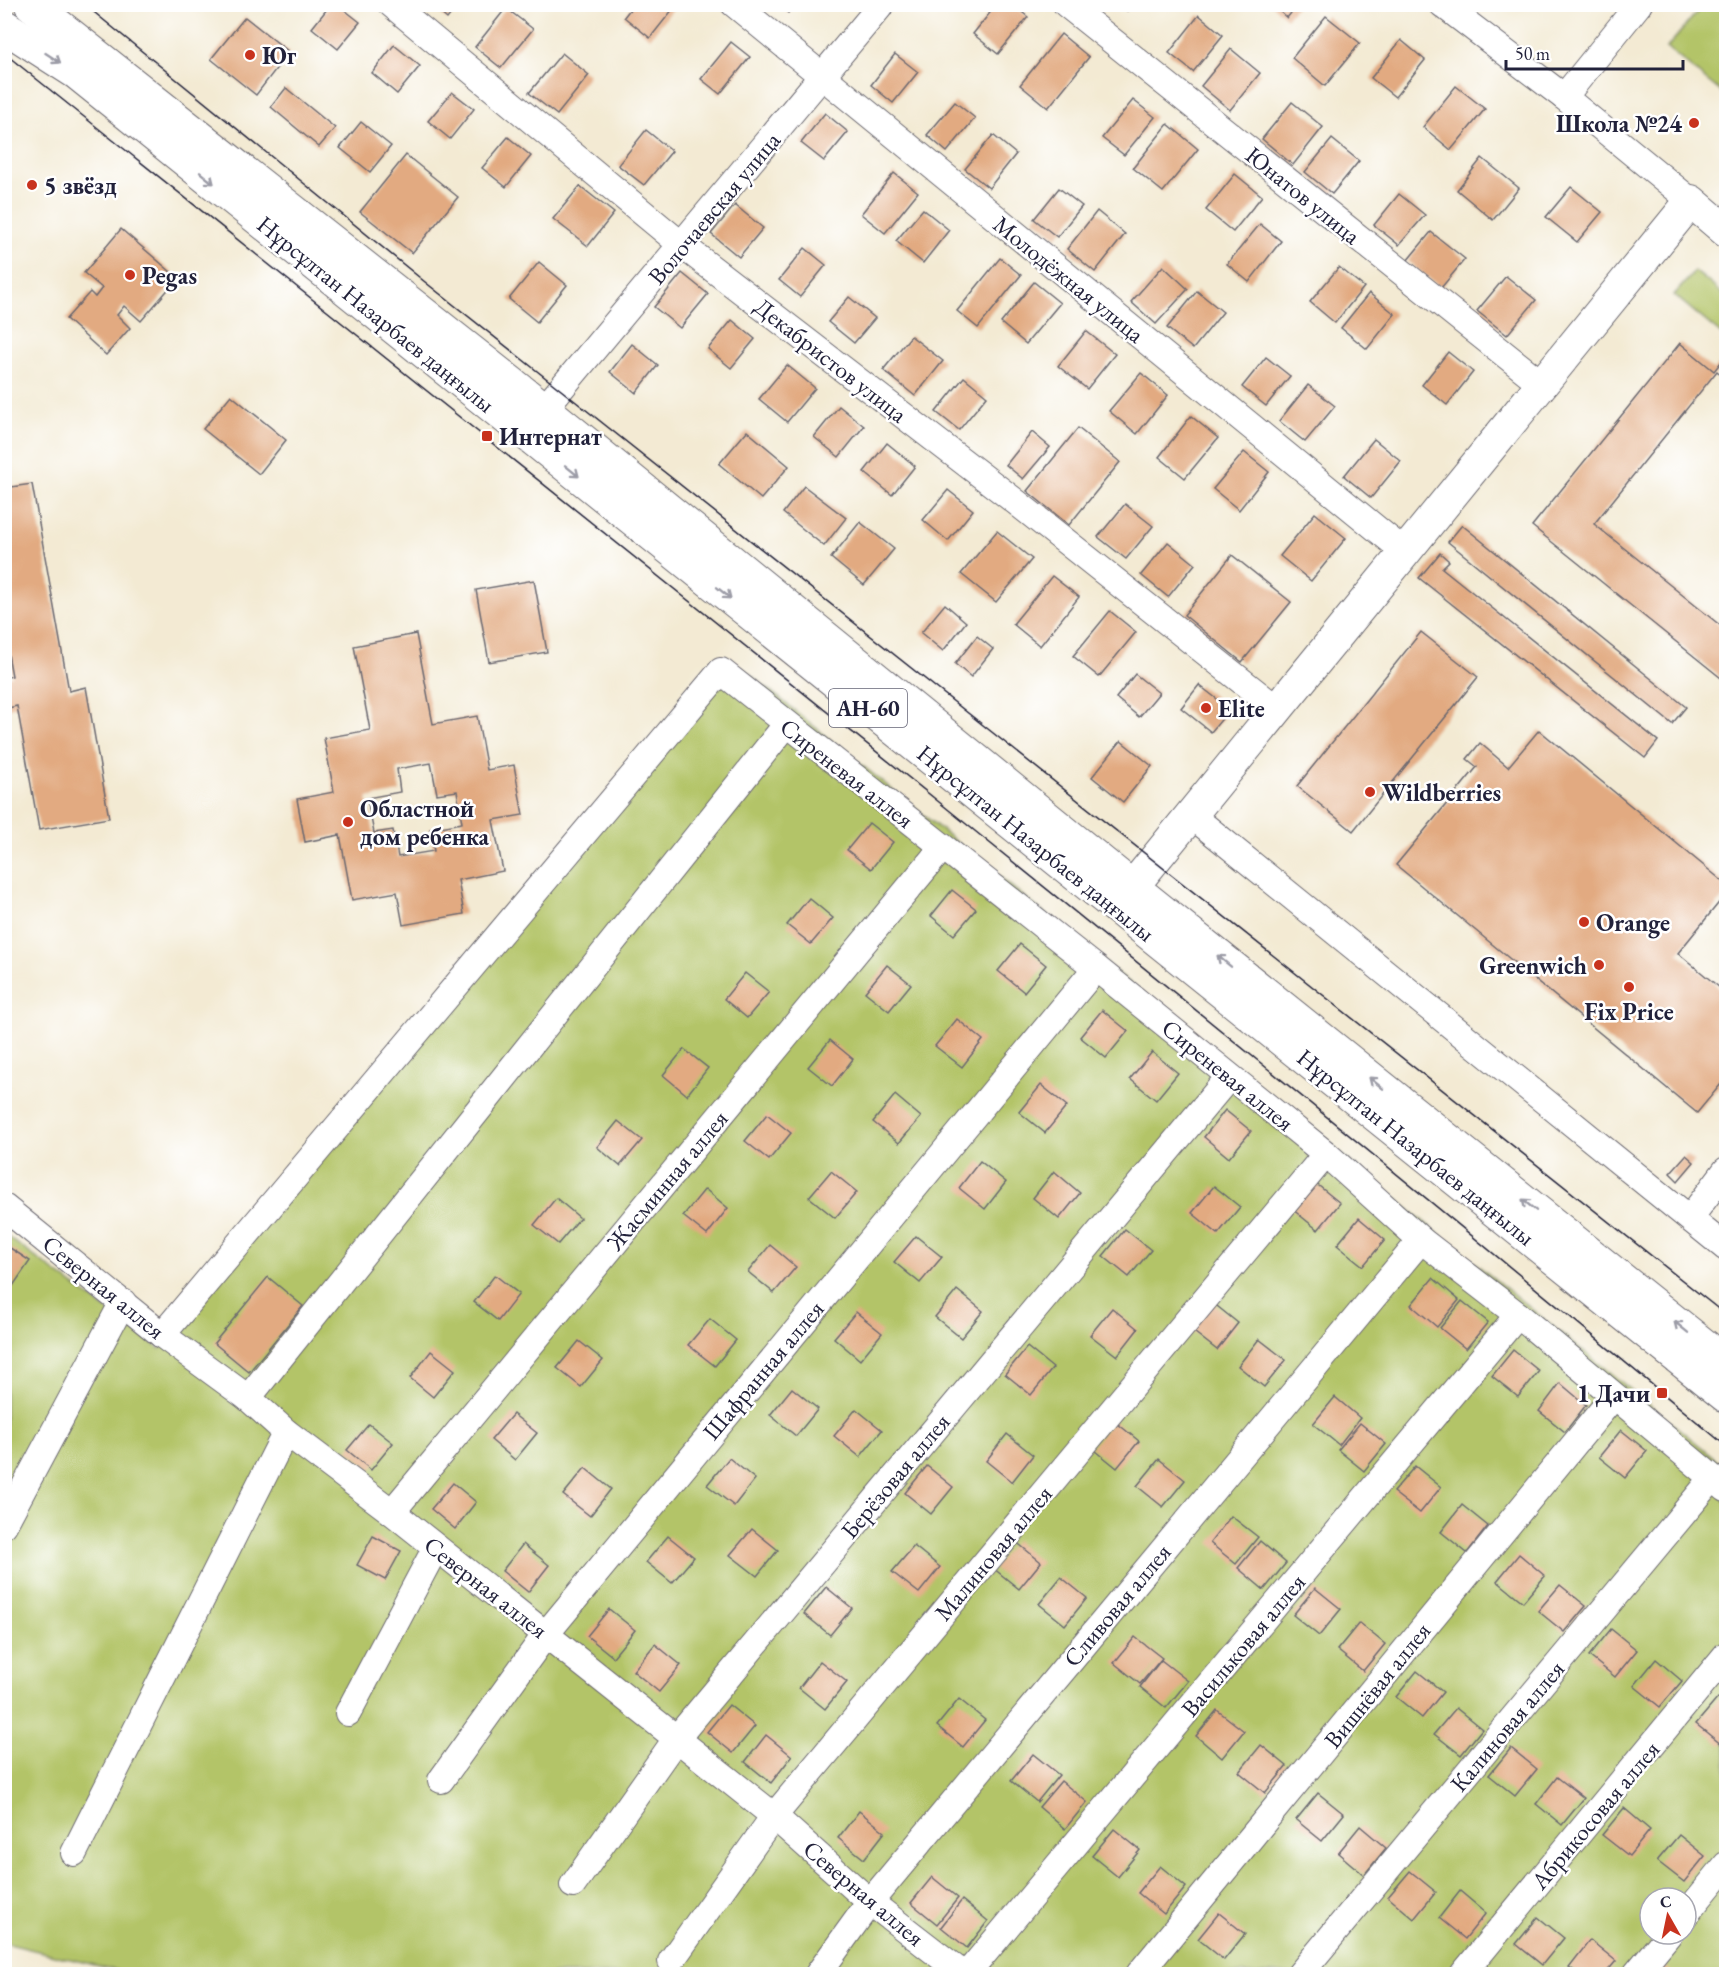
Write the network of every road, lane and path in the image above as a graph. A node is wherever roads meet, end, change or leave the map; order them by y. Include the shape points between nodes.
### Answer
1 (31, 4) edge
2 (391, 4) edge
3 (734, 4) edge
4 (882, 4) edge
5 (1066, 4) edge
6 (1442, 4) edge
7 (1639, 4) edge
8 (4, 26) edge
9 (822, 77) junction
10 (1564, 97) junction
11 (1691, 201) junction
12 (1726, 231) edge
13 (683, 246) junction
14 (1542, 384) junction
15 (544, 409) junction
16 (1405, 552) junction
17 (1277, 709) junction
18 (786, 725) junction
19 (1191, 815) junction
20 (942, 848) junction
21 (1124, 897) junction
22 (1096, 968) junction
23 (1229, 1077) junction
24 (1326, 1154) junction
25 (1726, 1170) edge
26 (4, 1207) edge
27 (1690, 1218) junction
28 (1421, 1240) junction
29 (1726, 1248) edge
30 (123, 1302) junction
31 (1518, 1315) junction
32 (162, 1335) junction
33 (1726, 1363) edge
34 (1614, 1396) junction
35 (1726, 1396) edge
36 (249, 1398) junction
37 (286, 1432) junction
38 (1720, 1484) edge
39 (392, 1512) junction
40 (4, 1526) edge
41 (435, 1548) junction
42 (546, 1634) junction
43 (1726, 1655) edge
44 (348, 1713) dead end
45 (676, 1739) junction
46 (441, 1780) dead end
47 (774, 1816) junction
48 (74, 1853) dead end
49 (1726, 1865) edge
50 (573, 1885) dead end
51 (1698, 1899) edge
52 (870, 1902) junction
53 (1659, 1946) edge
54 (671, 1961) dead end
55 (818, 1974) edge
56 (963, 1974) edge
57 (968, 1974) edge
58 (1139, 1974) edge
59 (1300, 1974) edge
60 (1463, 1974) edge
61 (1636, 1974) edge

1 - 15 main road, Нұрсұлтан Назарбаев даңғылы / АН-60
2 - 13 street, Декабристов улица
3 - 9 street, Молодёжная улица
4 - 9 street, Волочаевская улица
5 - 14 street, Юнатов улица
6 - 10 street
7 - 10 street
8 -> 21 main road, Нұрсұлтан Назарбаев даңғылы / АН-60 via 77,73
9 - 13 street, Волочаевская улица
9 - 16 street, Молодёжная улица
10 - 11 street
11 - 12 street
11 - 14 street
13 - 15 street, Волочаевская улица
13 - 17 street, Декабристов улица
14 - 16 street
15 - 21 main road, Нұрсұлтан Назарбаев даңғылы / АН-60
16 - 17 street
17 - 19 street
18 - 20 street, Сиреневая аллея
18 - 32 street, Сиреневая аллея via 721,671
18 - 36 street
19 - 21 street
19 - 27 street
20 - 22 street, Сиреневая аллея
20 - 39 street, Жасминная аллея
33 -> 21 main road, Нұрсұлтан Назарбаев даңғылы / АН-60
21 - 35 main road, Нұрсұлтан Назарбаев даңғылы / АН-60
22 - 23 street, Сиреневая аллея
22 - 42 street, Шафранная аллея
23 - 24 street, Сиреневая аллея
23 - 45 street, Берёзовая аллея
24 - 28 street, Сиреневая аллея
24 - 47 street, Малиновая аллея
25 - 27 street
26 - 30 street, Северная аллея
27 - 29 street
28 - 31 street, Сиреневая аллея
28 - 52 street, Сливовая аллея
30 - 32 street, Северная аллея
30 - 40 street
31 - 34 street, Сиреневая аллея
31 - 57 street, Васильковая аллея
32 - 36 street, Северная аллея
34 - 38 street, Сиреневая аллея
34 - 58 street, Вишнёвая аллея
36 - 37 street, Северная аллея
37 - 39 street, Северная аллея
37 - 48 street
38 - 59 street, Калиновая аллея
39 - 41 street, Северная аллея
41 - 42 street, Северная аллея
41 - 44 street
42 - 45 street, Северная аллея
42 - 46 street, Шафранная аллея
43 - 60 street, Абрикосовая аллея
45 - 47 street, Северная аллея
45 - 50 street, Берёзовая аллея
47 - 52 street, Северная аллея
47 - 54 street, Малиновая аллея
49 - 51 street
52 - 55 street, Сливовая аллея
52 - 56 street, Северная аллея
53 - 61 street

